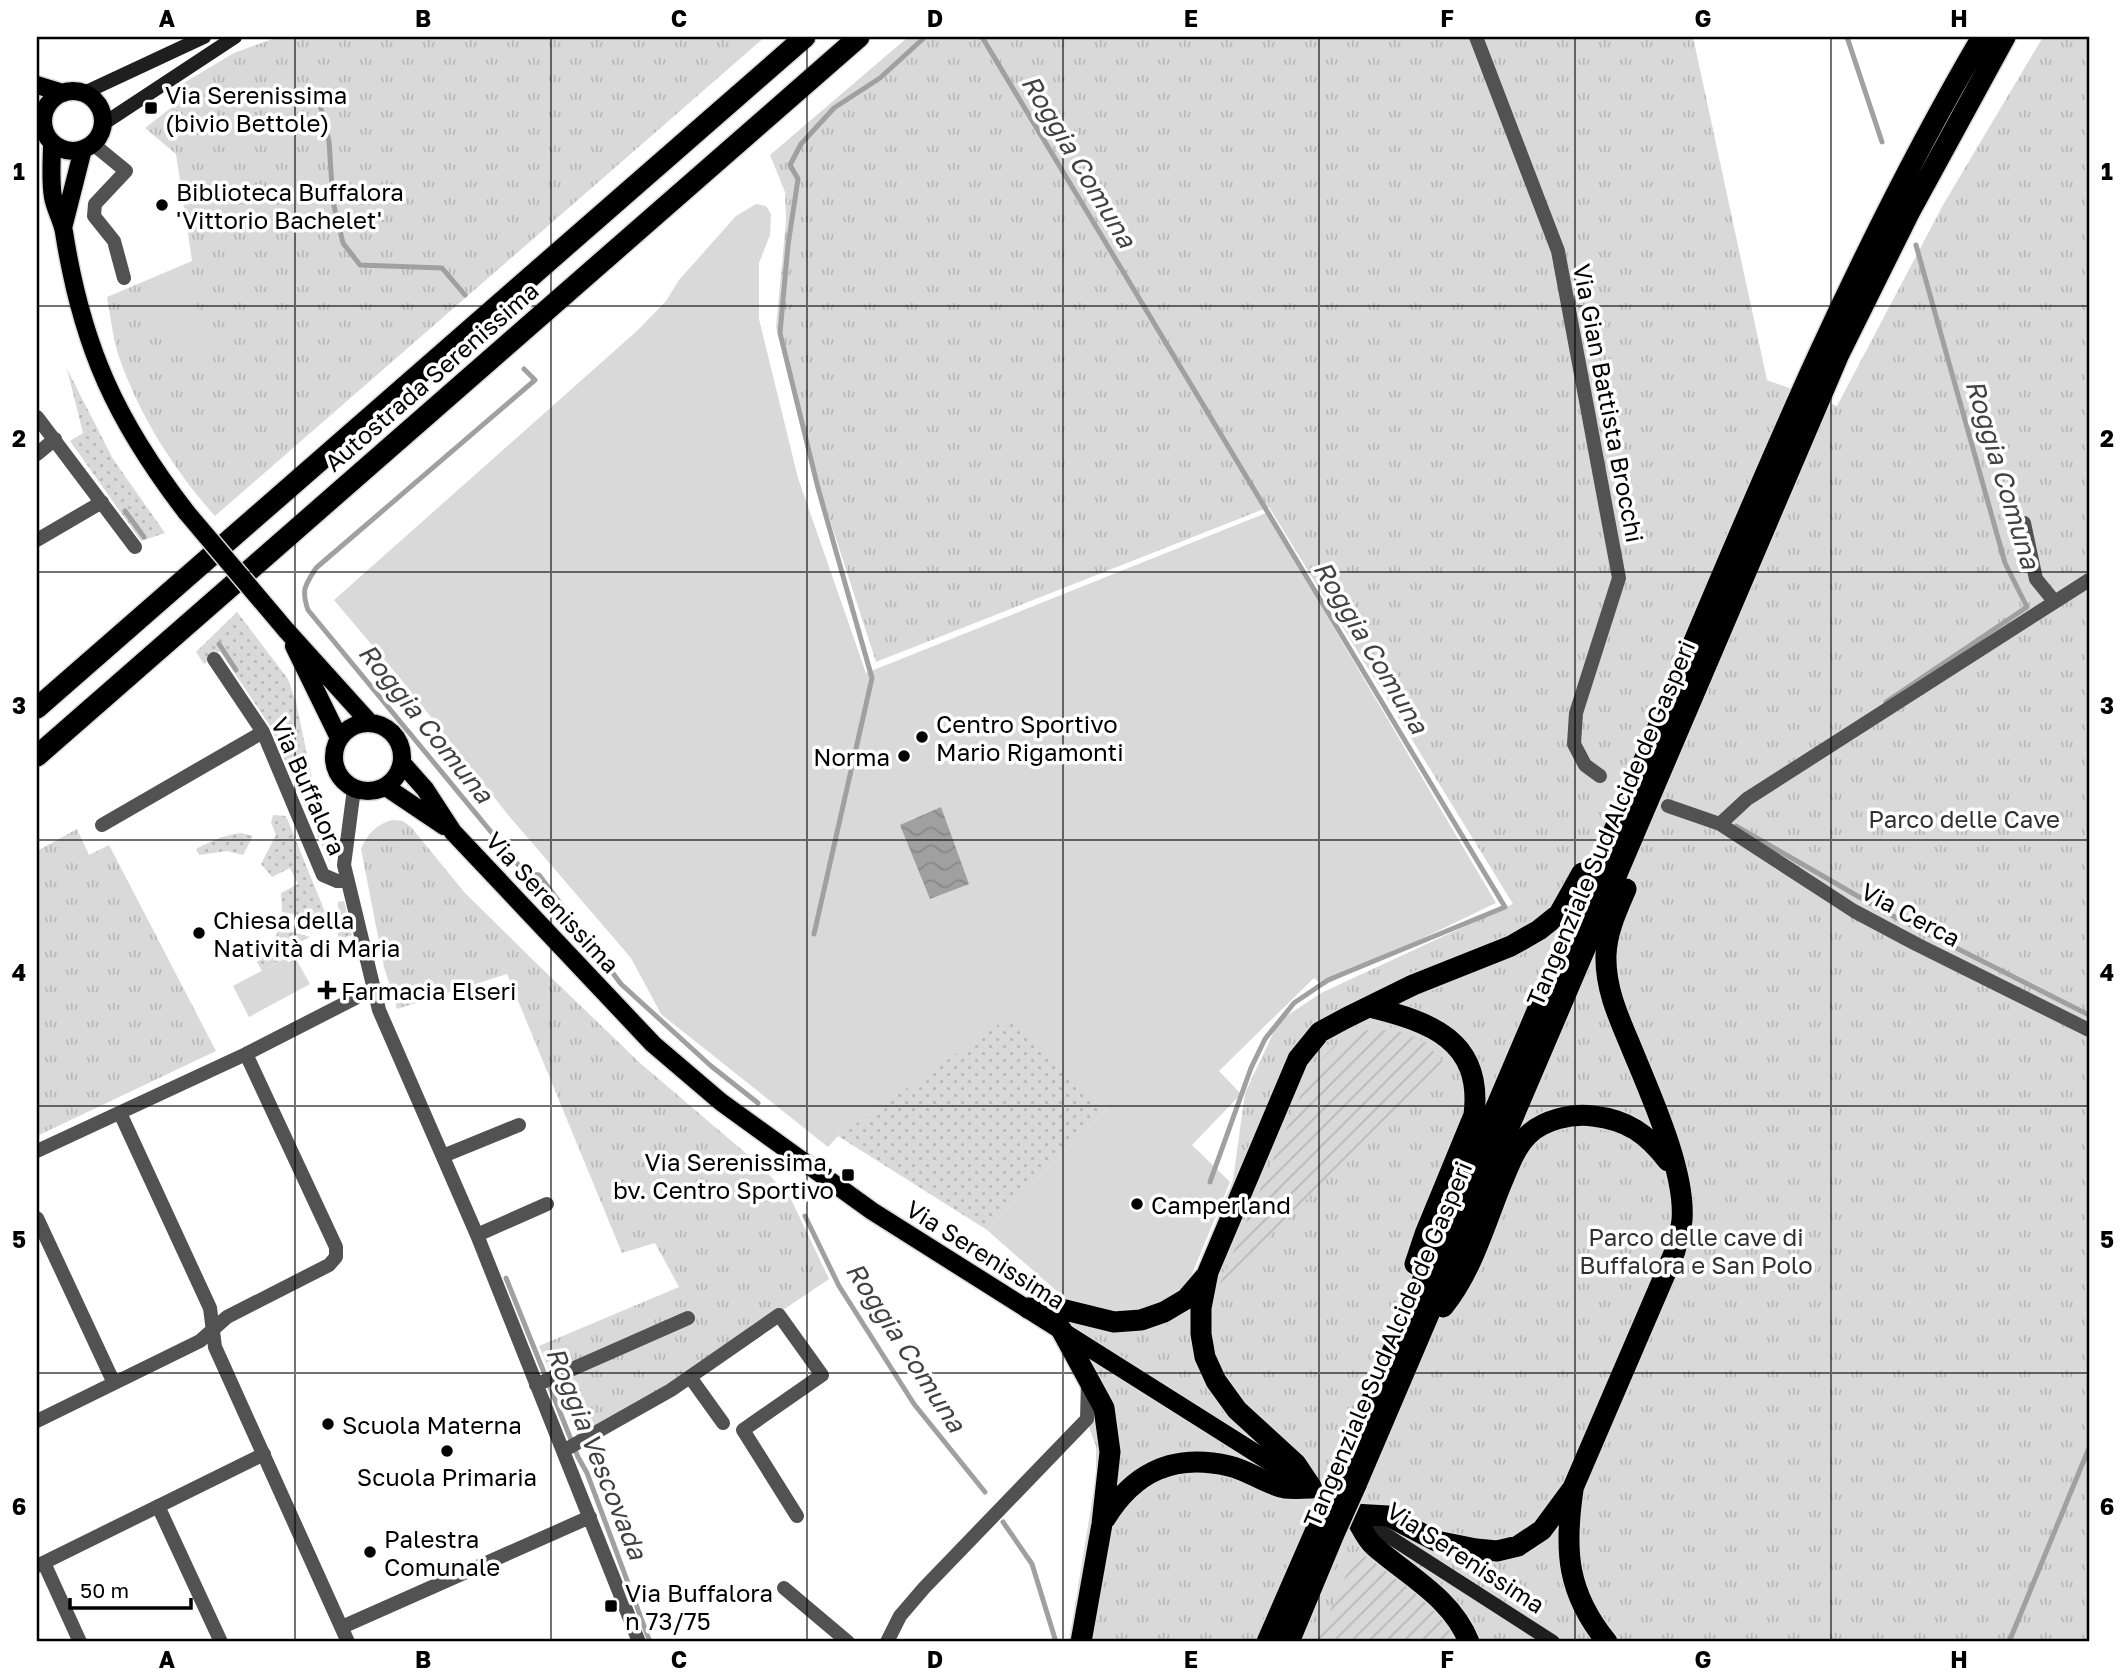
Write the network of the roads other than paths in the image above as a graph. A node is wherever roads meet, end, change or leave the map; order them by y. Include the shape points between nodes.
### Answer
1 (204, 37) edge
2 (235, 37) edge
3 (805, 37) edge
4 (859, 37) edge
5 (1476, 37) edge
6 (2000, 38) edge
7 (37, 85) edge
8 (63, 93) junction
9 (84, 93) junction
10 (40, 113) edge
11 (103, 124) junction
12 (52, 143) junction
13 (88, 146) junction
14 (63, 228) junction
15 (124, 278) dead end
16 (37, 417) edge
17 (55, 439) junction
18 (37, 454) edge
19 (102, 502) junction
20 (2024, 523) dead end
21 (37, 540) edge
22 (135, 547) dead end
23 (2089, 580) edge
24 (2054, 601) junction
25 (286, 630) junction
26 (214, 659) dead end
27 (37, 708) edge
28 (370, 723) junction
29 (263, 732) junction
30 (339, 738) junction
31 (1650, 745) junction
32 (37, 756) edge
33 (401, 763) junction
34 (1662, 768) junction
35 (1600, 776) tunnel mouth
36 (386, 787) junction
37 (354, 789) junction
38 (1668, 806) tunnel mouth
39 (1720, 824) junction
40 (102, 825) dead end
41 (453, 832) junction
42 (348, 881) junction
43 (373, 989) junction
44 (1370, 1007) junction
45 (2089, 1030) edge
46 (246, 1054) junction
47 (120, 1113) junction
48 (519, 1125) dead end
49 (37, 1151) edge
50 (443, 1156) junction
51 (1676, 1171) junction
52 (547, 1204) dead end
53 (37, 1219) edge
54 (477, 1235) junction
55 (1208, 1272) junction
56 (1412, 1302) junction
57 (1028, 1308) junction
58 (688, 1318) dead end
59 (214, 1329) junction
60 (1061, 1329) junction
61 (1421, 1332) junction
62 (690, 1377) junction
63 (1088, 1377) junction
64 (113, 1381) junction
65 (536, 1385) junction
66 (37, 1421) edge
67 (723, 1423) dead end
68 (564, 1451) junction
69 (264, 1454) junction
70 (1348, 1480) junction
71 (1312, 1488) junction
72 (1573, 1488) junction
73 (158, 1506) junction
74 (1353, 1514) junction
75 (797, 1516) dead end
76 (590, 1517) junction
77 (1101, 1524) junction
78 (1326, 1530) junction
79 (40, 1564) edge
80 (1291, 1585) junction
81 (784, 1588) dead end
82 (342, 1627) junction
83 (80, 1642) edge
84 (221, 1642) edge
85 (348, 1642) edge
86 (639, 1642) edge
87 (848, 1642) edge
88 (887, 1642) edge
89 (1082, 1642) edge
90 (1254, 1642) edge
91 (1267, 1642) edge
92 (1289, 1642) edge
93 (1469, 1642) edge
94 (1552, 1642) edge
95 (1607, 1642) edge

1 - 9 main road
2 - 11 main road
3 - 27 highway, Autostrada Serenissima
4 - 32 highway, Autostrada Serenissima
5 - 35 street, Via Gian Battista Brocchi via 1558,251 1619,578 1576,713 1574,744 1585,765
6 - 31 highway, Tangenziale Sud Alcide de Gasperi via 1891,201 1828,334
6 - 34 highway, Tangenziale Sud Alcide de Gasperi via 1839,354
7 - 8 main road
8 - 9 main road
8 - 10 main road
9 - 11 main road via 99,105
10 - 12 main road
11 - 13 main road via 100,135
12 - 13 main road via 67,151
12 - 14 main road, Via Serenissima via 51,183
13 - 14 main road, Via Serenissima
13 - 15 street via 127,171 95,204 94,216 114,241
14 - 25 main road, Via Serenissima, bridge via 78,304 108,391 160,479
16 - 17 street
17 - 18 street
17 - 19 street
19 - 21 street
19 - 22 street
20 - 24 street via 2036,579
23 - 24 street
24 - 39 street via 1747,799
25 - 28 main road, Via Serenissima
25 - 30 main road, Via Serenissima
26 - 29 street, Via Buffalora
28 - 30 main road via 358,724
28 - 33 main road, Via Serenissima via 395,736
29 - 40 street
29 - 42 street, Via Buffalora via 323,875
30 - 37 main road, Via Serenissima via 334,749 337,772
31 - 44 highway via 1622,782 1559,914 1511,946
31 - 56 highway, Tangenziale Sud Alcide de Gasperi
33 - 36 main road
33 - 41 main road, Via Serenissima via 425,789
34 - 51 highway via 1657,817 1609,933 1606,954 1615,1007
34 - 61 highway, Tangenziale Sud Alcide de Gasperi
36 - 37 main road via 365,792
36 - 41 main road, Via Serenissima
37 - 42 street, Via Buffalora via 344,865
38 - 39 street
39 - 45 street, Via Cerca via 1854,911
41 - 57 main road, Via Serenissima via 653,1044 721,1102 872,1211
42 - 43 street, Via Buffalora
43 - 46 street
43 - 50 street, Via Buffalora
44 - 55 highway via 1320,1032 1298,1059
44 - 56 highway via 1425,1023 1441,1033 1455,1045 1474,1079 1474,1115 1425,1234 1415,1266
46 - 47 street
46 - 59 street via 336,1247 336,1257 330,1265 227,1317
47 - 49 street
47 - 59 street via 210,1308
48 - 50 street
50 - 54 street, Via Buffalora
51 - 61 highway via 1651,1139 1609,1118 1571,1116 1529,1134 1514,1154 1467,1268
51 - 72 highway via 1682,1220 1675,1251
52 - 54 street
53 - 64 street
54 - 65 street, Via Buffalora
55 - 57 highway via 1186,1299 1140,1320 1114,1322 1057,1308
55 - 71 highway via 1201,1334 1216,1381 1237,1410 1296,1464
56 - 70 highway, Tangenziale Sud Alcide de Gasperi
57 - 60 main road, Via Serenissima
58 - 65 street
59 - 64 street via 200,1341
59 - 69 street via 215,1347
60 - 63 highway
60 - 71 main road, Via Serenissima
61 - 70 highway, Tangenziale Sud Alcide de Gasperi
62 - 67 street
62 - 68 street
62 - 75 street via 779,1315 822,1375 743,1430
63 - 77 highway via 1104,1408 1110,1452
63 - 88 street via 1087,1419 924,1588 900,1616
64 - 66 street
65 - 68 street, Via Buffalora
68 - 76 street, Via Buffalora
69 - 73 street
69 - 82 street
70 - 78 highway, Tangenziale Sud Alcide de Gasperi, bridge
71 - 74 main road, Via Serenissima
71 - 77 highway via 1284,1488 1231,1466 1186,1462 1164,1466 1138,1480 1118,1497
72 - 74 highway via 1542,1530 1518,1546 1497,1550 1453,1546 1388,1516
72 - 95 highway via 1569,1559 1578,1597
73 - 79 street
73 - 84 street
74 - 93 highway via 1372,1544 1438,1598
74 - 94 main road, Via Serenissima
76 - 82 street
76 - 86 street, Via Buffalora
77 - 89 highway
78 - 80 highway, Tangenziale Sud Alcide de Gasperi
78 - 92 highway, Tangenziale Sud Alcide de Gasperi
79 - 83 street
80 - 90 highway
80 - 91 highway, Tangenziale Sud Alcide de Gasperi
81 - 87 street
82 - 85 street

